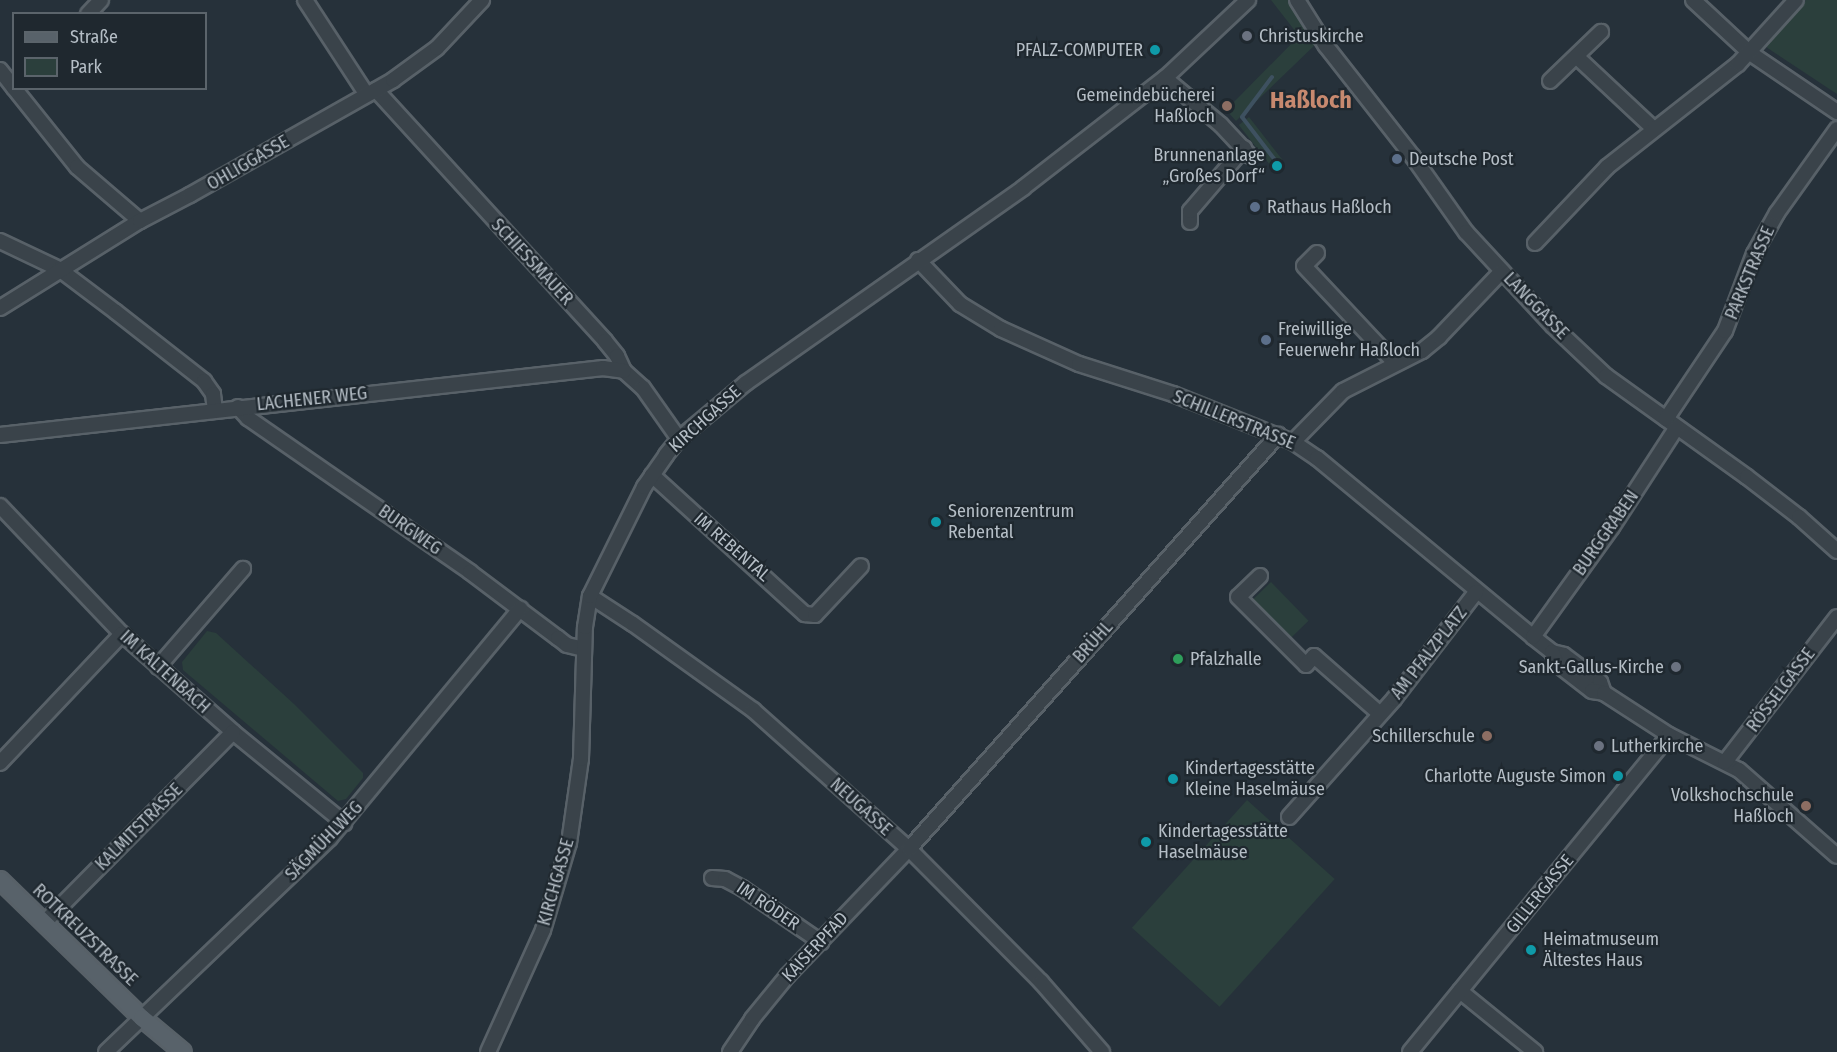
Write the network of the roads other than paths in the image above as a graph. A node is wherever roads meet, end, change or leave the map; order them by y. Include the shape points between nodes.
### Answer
1 (101, 0) edge
2 (305, 0) edge
3 (482, 0) edge
4 (1248, 0) edge
5 (1297, 0) edge
6 (1692, 0) edge
7 (1796, 0) edge
8 (90, 12) edge
9 (1601, 32) dead end
10 (1750, 53) junction
11 (1577, 57) junction
12 (0, 70) edge
13 (1165, 78) junction
14 (1550, 81) dead end
15 (12, 85) edge
16 (16, 90) edge
17 (372, 93) junction
18 (1837, 112) edge
19 (1654, 129) junction
20 (1837, 129) edge
21 (140, 221) junction
22 (1190, 222) dead end
23 (0, 241) edge
24 (1535, 243) dead end
25 (1317, 254) dead end
26 (918, 260) junction
27 (59, 269) junction
28 (1502, 271) junction
29 (0, 308) edge
30 (1395, 363) junction
31 (624, 371) junction
32 (238, 407) junction
33 (214, 410) junction
34 (1665, 419) junction
35 (1677, 428) junction
36 (0, 435) edge
37 (1278, 435) junction
38 (679, 439) junction
39 (1293, 442) junction
40 (652, 475) junction
41 (0, 506) edge
42 (1837, 551) edge
43 (861, 566) dead end
44 (243, 569) dead end
45 (1260, 576) dead end
46 (1476, 592) junction
47 (590, 596) junction
48 (520, 609) junction
49 (1837, 617) edge
50 (122, 634) junction
51 (1533, 638) junction
52 (584, 649) junction
53 (158, 667) junction
54 (1380, 714) junction
55 (233, 732) junction
56 (1669, 735) junction
57 (1725, 762) junction
58 (0, 763) edge
59 (1289, 817) dead end
60 (344, 823) junction
61 (909, 849) junction
62 (1837, 856) edge
63 (712, 878) dead end
64 (0, 880) edge
65 (45, 922) junction
66 (820, 942) junction
67 (1460, 991) junction
68 (141, 1018) junction
69 (106, 1052) edge
70 (183, 1052) edge
71 (488, 1052) edge
72 (730, 1052) edge
73 (1102, 1052) edge
74 (1410, 1052) edge
75 (1535, 1052) edge

1 - 8 street
2 - 17 street, SCHIESSMAUER
3 - 17 street, OHLIGGASSE via 437,48
4 - 13 street, KIRCHGASSE
5 - 28 street, LANGGASSE via 1326,45 1466,232
6 - 10 street
7 - 10 street
9 - 11 street
10 - 18 street
10 - 19 street
11 - 14 street
11 - 19 street
12 - 15 street
13 - 22 street via 1247,152 1190,211
13 - 26 street, KIRCHGASSE via 1023,188
16 - 21 street via 77,167
17 - 21 street, OHLIGGASSE
17 - 31 street, SCHIESSMAUER via 605,341
19 - 24 street via 1607,167
20 - 34 street, PARKSTRASSE via 1776,213 1754,254 1725,331
21 - 27 street, OHLIGGASSE
23 - 27 street
25 - 30 street via 1304,266
26 - 37 street, SCHILLERSTRASSE via 960,304 1001,329 1079,364
26 - 38 street, KIRCHGASSE via 755,376
27 - 29 street, OHLIGGASSE
27 - 33 street via 204,381 213,394
28 - 30 street via 1439,337 1422,351
28 - 34 street, LANGGASSE via 1606,376
30 - 39 street via 1343,391
31 - 32 street, LACHENER WEG via 603,368
31 - 38 street, SCHIESSMAUER via 643,388
32 - 33 street, LACHENER WEG
32 - 48 street, BURGWEG
33 - 36 street, LACHENER WEG
34 - 35 street, LANGGASSE
35 - 42 street, LANGGASSE via 1798,517
35 - 51 street, BURGGRABEN
37 - 39 street, SCHILLERSTRASSE
37 - 61 street, BRÜHL
38 - 40 street, KIRCHGASSE
39 - 46 street, SCHILLERSTRASSE
40 - 43 street, IM REBENTAL via 805,614 815,615
40 - 47 street, KIRCHGASSE
41 - 50 street, IM KALTENBACH
44 - 53 street
45 - 54 street, AM PFALZPLATZ via 1238,597 1306,665 1314,656
46 - 51 street, SCHILLERSTRASSE
46 - 54 street, AM PFALZPLATZ
47 - 52 street, KIRCHGASSE
47 - 61 street, NEUGASSE via 753,710
48 - 52 street, BURGWEG via 567,645
48 - 60 street, SÄGMÜHLWEG
49 - 57 street, RÖSSELGASSE
50 - 53 street, IM KALTENBACH
50 - 58 street
51 - 56 street, SCHILLERSTRASSE via 1552,652 1564,655 1600,682 1604,693
52 - 71 street, KIRCHGASSE via 581,759 567,853 539,938
53 - 55 street, IM KALTENBACH
54 - 59 street, AM PFALZPLATZ
55 - 60 street, IM KALTENBACH
55 - 65 street, KALMITSTRASSE
56 - 57 street, SCHILLERSTRASSE
56 - 67 street, GILLERGASSE
57 - 62 street, SCHILLERSTRASSE
60 - 68 street, SÄGMÜHLWEG
61 - 66 street, KAISERPFAD
61 - 73 street, NEUGASSE via 1041,982
63 - 66 street, IM RÖDER via 725,879 742,888
64 - 65 main road, ROTKREUZSTRASSE
65 - 68 main road, ROTKREUZSTRASSE
66 - 72 street, KAISERPFAD via 770,997
67 - 74 street, GILLERGASSE
67 - 75 street
68 - 69 street, SÄGMÜHLWEG
68 - 70 main road, ROTKREUZSTRASSE

